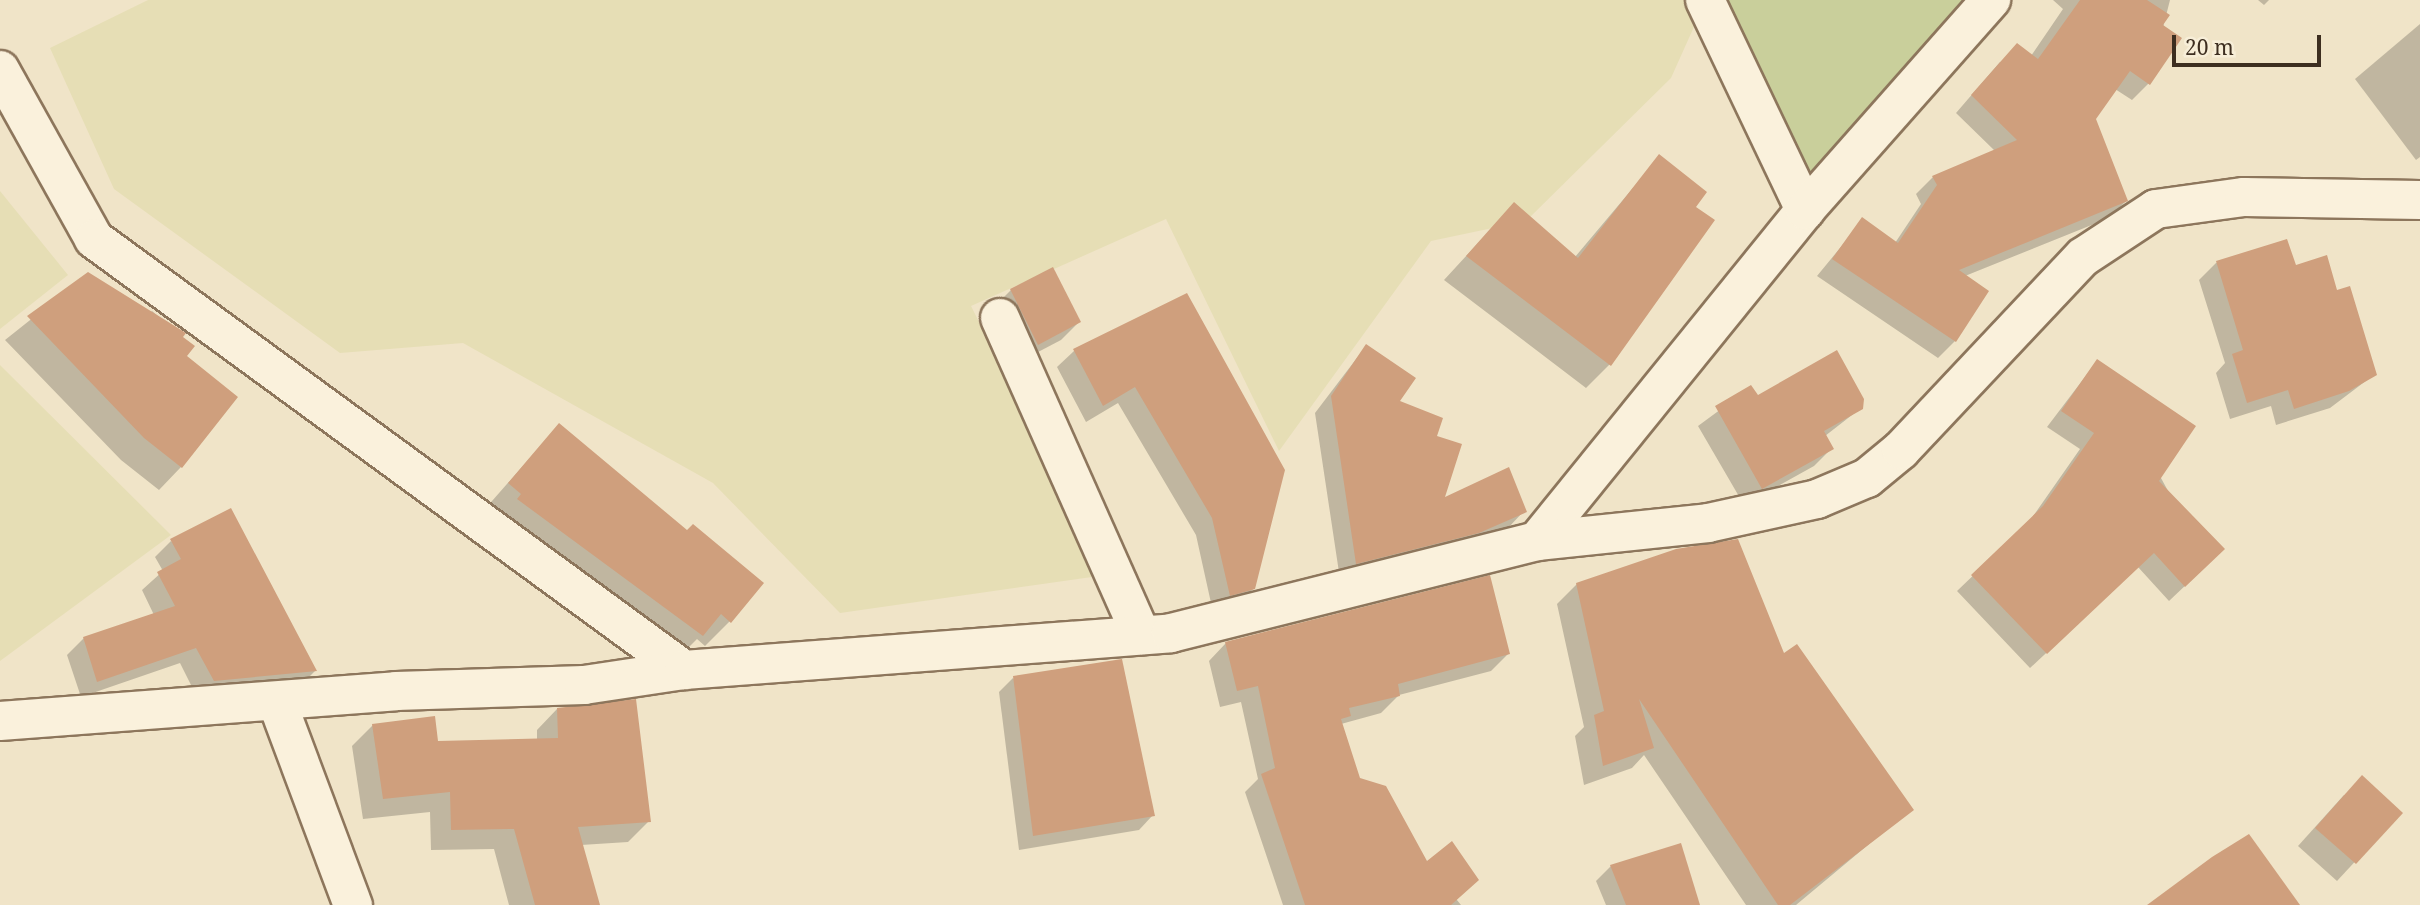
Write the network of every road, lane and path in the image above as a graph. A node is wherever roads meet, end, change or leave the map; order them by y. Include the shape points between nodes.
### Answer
1 (1705, 0) edge
2 (1992, 0) edge
3 (0, 70) edge
4 (2420, 200) edge
5 (1805, 210) junction
6 (1000, 318) dead end
7 (1537, 541) junction
8 (1141, 635) junction
9 (684, 670) junction
10 (277, 702) junction
11 (0, 721) edge
12 (353, 905) edge

1 - 5 street
2 - 5 street
3 - 9 street via 94,239
4 - 7 street via 2244,197 2156,209 2083,257 1902,450 1867,478 1817,499 1708,523
5 - 7 street
6 - 8 street
7 - 8 street via 1171,633
8 - 9 street
9 - 10 street via 584,685
10 - 11 street
10 - 12 street

